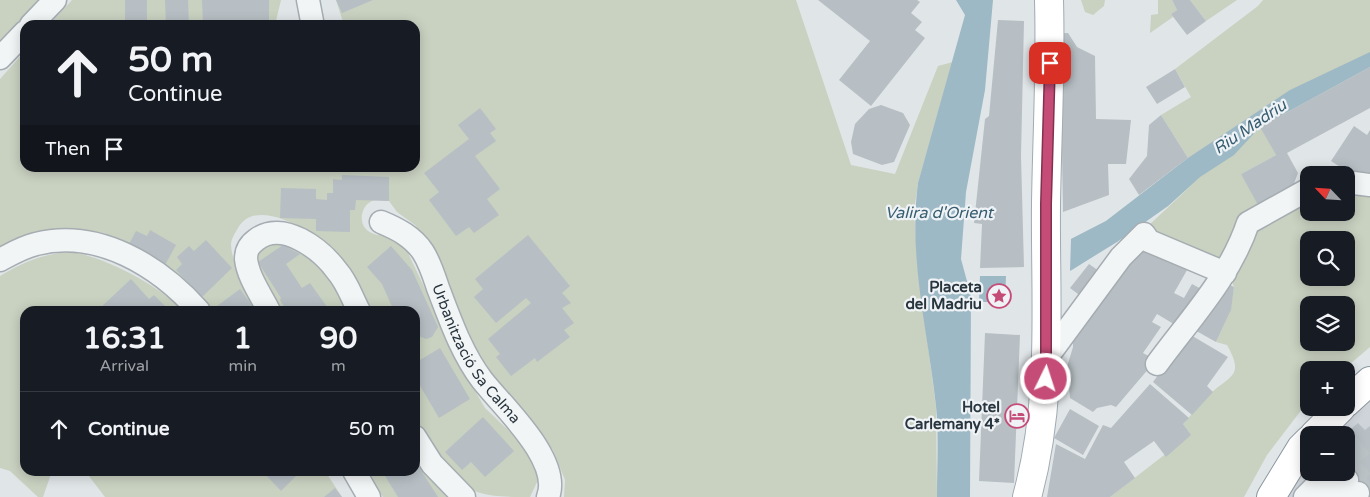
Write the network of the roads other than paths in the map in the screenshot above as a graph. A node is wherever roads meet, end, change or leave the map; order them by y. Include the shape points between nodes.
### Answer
1 (55, 0) edge
2 (1049, 0) edge
3 (36, 20) edge
4 (20, 37) edge
5 (0, 58) edge
6 (1355, 183) edge
7 (1370, 185) edge
8 (1300, 194) edge
9 (381, 222) dead end
10 (0, 260) edge
11 (1225, 273) junction
12 (195, 306) edge
13 (266, 306) edge
14 (356, 306) edge
15 (1048, 356) junction
16 (1157, 364) dead end
17 (1370, 381) edge
18 (1355, 394) edge
19 (1333, 416) edge
20 (1323, 426) edge
21 (420, 445) edge
22 (1300, 450) edge
23 (357, 476) edge
24 (1346, 486) edge
25 (369, 497) edge
26 (464, 497) edge
27 (548, 497) edge
28 (1027, 497) edge
29 (1270, 497) edge
30 (1305, 497) edge
31 (1324, 497) edge

1 - 3 street
2 - 15 main road
4 - 5 street
6 - 7 street
8 - 11 street via 1248,223
9 - 27 street, Urbanització Sa Calma via 398,228 424,253 457,338 479,376 539,450 550,476
10 - 12 street via 34,244 78,240 119,251 156,271
11 - 15 street via 1149,241 1144,234 1121,257
11 - 16 street
13 - 14 street via 248,269 246,257 248,247 268,233 282,233 309,245 338,270
15 - 28 main road via 1038,446
17 - 18 main road
19 - 20 main road
21 - 26 street via 432,464
22 - 29 main road
23 - 25 street
24 - 30 street
24 - 31 street

